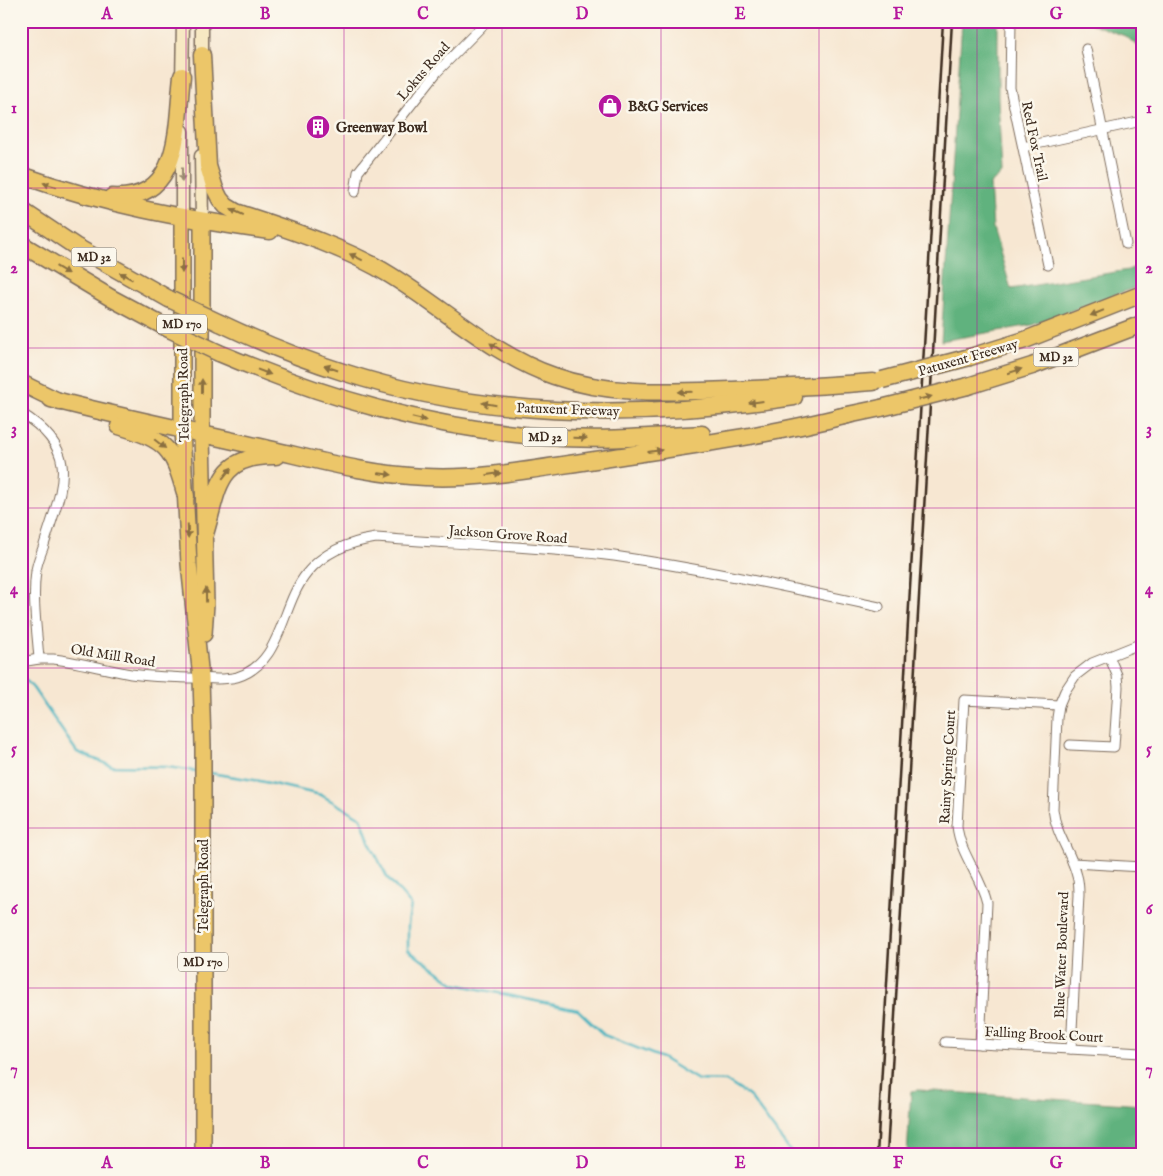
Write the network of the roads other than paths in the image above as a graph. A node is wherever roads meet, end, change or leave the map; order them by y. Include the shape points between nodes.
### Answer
1 (183, 21) edge
2 (202, 21) edge
3 (487, 21) edge
4 (1011, 21) edge
5 (1086, 49) dead end
6 (202, 55) junction
7 (182, 76) junction
8 (1142, 122) edge
9 (1102, 130) junction
10 (1023, 147) junction
11 (21, 175) edge
12 (355, 192) dead end
13 (79, 194) junction
14 (21, 210) edge
15 (182, 218) junction
16 (202, 221) junction
17 (316, 241) junction
18 (21, 244) edge
19 (1126, 244) dead end
20 (1048, 265) dead end
21 (1142, 294) edge
22 (1142, 324) edge
23 (878, 381) junction
24 (21, 383) edge
25 (51, 399) junction
26 (21, 413) edge
27 (848, 415) junction
28 (182, 430) junction
29 (202, 435) junction
30 (301, 457) junction
31 (186, 496) junction
32 (205, 534) junction
33 (879, 608) dead end
34 (1142, 643) edge
35 (1109, 656) junction
36 (38, 659) junction
37 (21, 662) edge
38 (201, 678) junction
39 (1059, 706) junction
40 (1070, 745) dead end
41 (1073, 863) junction
42 (1142, 867) edge
43 (945, 1042) dead end
44 (980, 1044) junction
45 (1071, 1049) junction
46 (1142, 1053) edge
47 (203, 1155) edge

1 - 7 main road, Telegraph Road / MD 170
2 - 6 main road, Telegraph Road / MD 170
3 - 12 street, Lokus Road via 437,72 358,172
4 - 10 street, Red Fox Trail via 1010,88
5 - 9 street
6 - 16 main road, Telegraph Road / MD 170
17 -> 6 highway via 236,212 226,206 214,190 208,166
7 - 13 highway via 172,158 159,181 131,196 115,198
7 -> 15 main road, Telegraph Road / MD 170
8 - 9 street
9 - 10 street
9 - 19 street
10 - 20 street, Red Fox Trail
13 -> 11 highway
13 - 15 highway
23 -> 14 highway, Patuxent Freeway / MD 32, bridge via 700,408 603,412 498,406 443,397 345,373 266,344 169,299 75,246
15 - 16 highway
15 -> 28 main road, Telegraph Road / MD 170
16 - 17 highway
29 -> 16 main road, Telegraph Road / MD 170
23 -> 17 highway via 798,388 656,393 619,391 572,382 507,354 390,275 349,253
18 -> 27 highway, Patuxent Freeway / MD 32, bridge via 111,298 219,353 340,399 438,423 496,432 603,439 759,429
21 -> 23 highway, Patuxent Freeway / MD 32, bridge via 1025,340
27 -> 22 highway, Patuxent Freeway / MD 32, bridge via 968,386
24 - 25 highway
25 - 28 highway
25 -> 31 highway via 158,440 178,467
26 - 36 street via 50,436 60,452 63,469 61,490 36,569
30 -> 27 highway via 394,475 445,478 487,475 760,435
28 - 29 highway
28 - 31 main road, Telegraph Road / MD 170
29 - 30 highway
29 - 32 main road, Telegraph Road / MD 170
32 -> 30 highway via 217,487 233,465 255,457
31 -> 38 main road, Telegraph Road / MD 170 via 189,564
38 -> 32 main road, Telegraph Road / MD 170 via 206,604
33 - 38 street, Jackson Grove Road via 754,579 615,556 376,538 334,550 307,573 291,600 272,649 256,668 236,677
34 - 35 street, Blue Water Boulevard
35 - 39 street, Blue Water Boulevard via 1092,663 1075,676
35 - 40 street via 1118,687 1114,747
36 - 37 street, Old Mill Road
36 - 38 street, Old Mill Road via 68,661 133,674
38 - 47 main road, Telegraph Road / MD 170
39 - 41 street, Blue Water Boulevard via 1052,810 1054,823
39 - 44 street, Rainy Spring Court via 964,700 958,835 987,903
41 - 42 street
41 - 45 street, Blue Water Boulevard via 1079,895
43 - 44 street, Falling Brook Court
44 - 45 street, Falling Brook Court
45 - 46 street, Falling Brook Court

